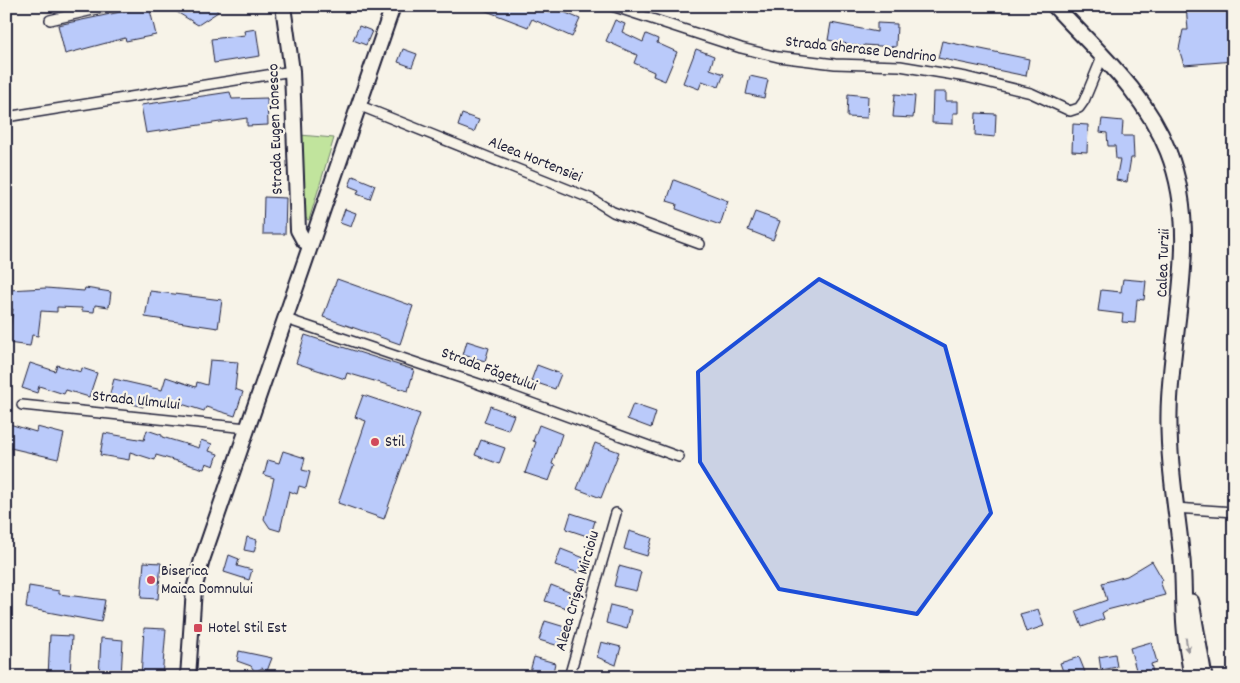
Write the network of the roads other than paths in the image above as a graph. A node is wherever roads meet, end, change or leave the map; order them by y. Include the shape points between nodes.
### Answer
1 (110, 6) edge
2 (283, 6) edge
3 (393, 6) edge
4 (612, 6) edge
5 (1055, 6) edge
6 (50, 20) dead end
7 (1103, 55) junction
8 (292, 71) junction
9 (358, 105) junction
10 (6, 117) edge
11 (700, 244) dead end
12 (311, 245) junction
13 (286, 319) junction
14 (22, 405) dead end
15 (247, 428) junction
16 (679, 457) dead end
17 (1175, 508) junction
18 (1234, 512) edge
19 (616, 513) dead end
20 (1182, 562) junction
21 (188, 677) edge
22 (569, 677) edge
23 (1192, 677) edge
24 (1204, 677) edge

1 - 6 street
2 - 8 main road, Strada Eugen Ionesco
3 - 9 main road
4 - 7 street, Strada Gherase Dendrino via 778,57 835,64 900,66 966,77 1031,93 1070,112 1084,101
5 - 7 main road, Calea Turzii
7 - 17 main road, Calea Turzii via 1128,82 1149,113 1168,151 1181,202 1183,258 1169,411
8 - 10 street
8 - 12 main road, Strada Eugen Ionesco via 298,230 304,242
9 - 11 street, Aleea Hortensiei via 592,199 613,212
9 - 12 main road
12 - 13 main road
13 - 15 main road
13 - 16 street, Strada Făgetului via 479,384
14 - 15 street, Strada Ulmului
15 - 21 main road via 194,589
17 - 18 street
17 - 20 main road, Calea Turzii
19 - 22 street, Aleea Crișan Mircioiu
20 -> 23 main road, Calea Turzii via 1185,629
20 - 24 main road, Calea Turzii

